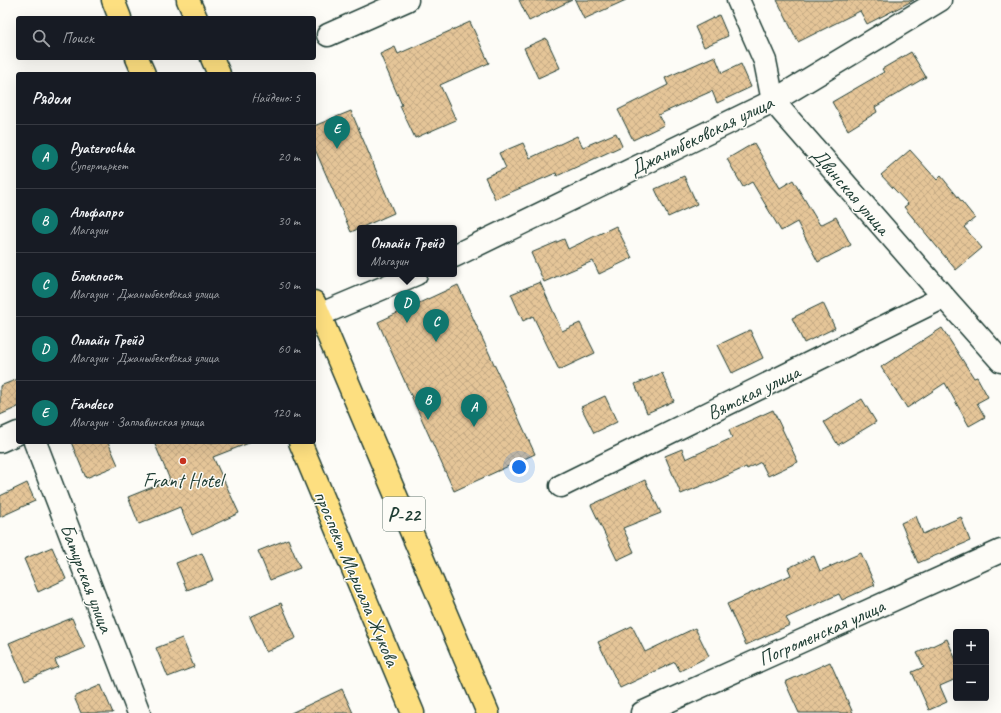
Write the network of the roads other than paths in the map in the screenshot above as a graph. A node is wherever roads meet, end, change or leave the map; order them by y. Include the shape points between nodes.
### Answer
1 (113, 0) edge
2 (188, 0) edge
3 (407, 0) edge
4 (738, 0) edge
5 (940, 0) edge
6 (119, 16) edge
7 (195, 16) edge
8 (328, 35) dead end
9 (138, 60) edge
10 (213, 60) edge
11 (143, 72) edge
12 (218, 72) edge
13 (773, 101) junction
14 (457, 255) edge
15 (408, 277) edge
16 (944, 297) junction
17 (316, 311) edge
18 (1001, 361) edge
19 (16, 434) edge
20 (0, 441) edge
21 (36, 444) edge
22 (301, 444) edge
23 (561, 486) dead end
24 (1001, 551) edge
25 (139, 713) edge
26 (413, 713) edge
27 (488, 713) edge
28 (642, 713) edge

1 - 6 highway
2 - 7 highway
3 - 8 street
4 - 13 street, Двинская улица via 765,61
5 - 13 street, Джаныбековская улица
9 - 11 highway
10 - 12 highway
13 - 14 street, Джаныбековская улица
13 - 16 street, Двинская улица
15 - 17 street
16 - 18 street, Двинская улица
16 - 23 street, Вятская улица
17 - 27 highway, Р-22
19 - 20 street
21 - 25 street, Батурская улица
22 - 26 highway, проспект Маршала Жукова
24 - 28 street, Погроменская улица

